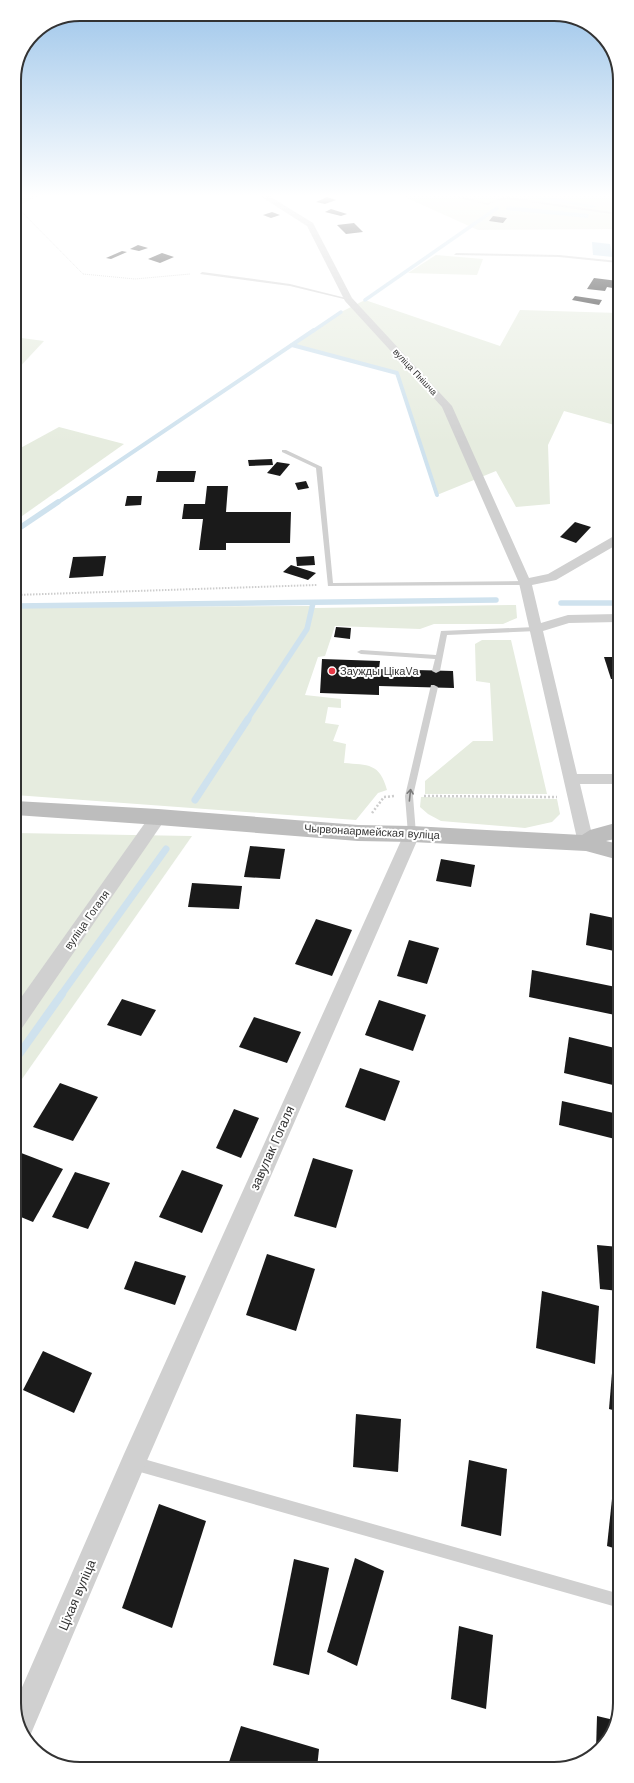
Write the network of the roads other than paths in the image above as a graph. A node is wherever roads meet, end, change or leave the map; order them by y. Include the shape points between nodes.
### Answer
1 (236, 277) edge
2 (337, 277) edge
3 (348, 299) junction
4 (284, 451) dead end
5 (613, 542) edge
6 (525, 583) junction
7 (613, 618) edge
8 (535, 629) junction
9 (361, 652) dead end
10 (438, 657) junction
11 (436, 671) dead end
12 (434, 687) dead end
13 (570, 779) junction
14 (613, 779) edge
15 (21, 808) edge
16 (158, 817) junction
17 (613, 831) edge
18 (412, 834) junction
19 (586, 844) junction
20 (613, 851) edge
21 (21, 1013) edge
22 (133, 1463) junction
23 (613, 1599) edge
24 (23, 1719) edge

1 - 3 lane via 290,284
2 - 3 street, вуліца Пнішча
3 - 6 street, вуліца Пнішча via 447,406
4 - 6 lane via 319,467 330,585
5 - 6 street via 552,577
6 - 8 street, вуліца Пнішча
7 - 8 street via 568,619
8 - 10 lane via 444,632
8 - 13 street, вуліца Пнішча
9 - 10 lane
10 - 11 lane
12 - 18 lane via 409,796
13 - 14 street
13 - 19 street, вуліца Пнішча
15 - 16 main road, Чырвонаармейская вуліца
16 - 18 main road, Чырвонаармейская вуліца via 358,833
16 - 21 street, вуліца Гогаля
17 - 19 main road via 598,835
18 - 19 main road, Чырвонаармейская вуліца
18 - 22 street, завулак Гогаля
19 - 20 main road, Чырвонаармейская вуліца
22 - 23 lane
22 - 24 street, Ціхая вуліца

